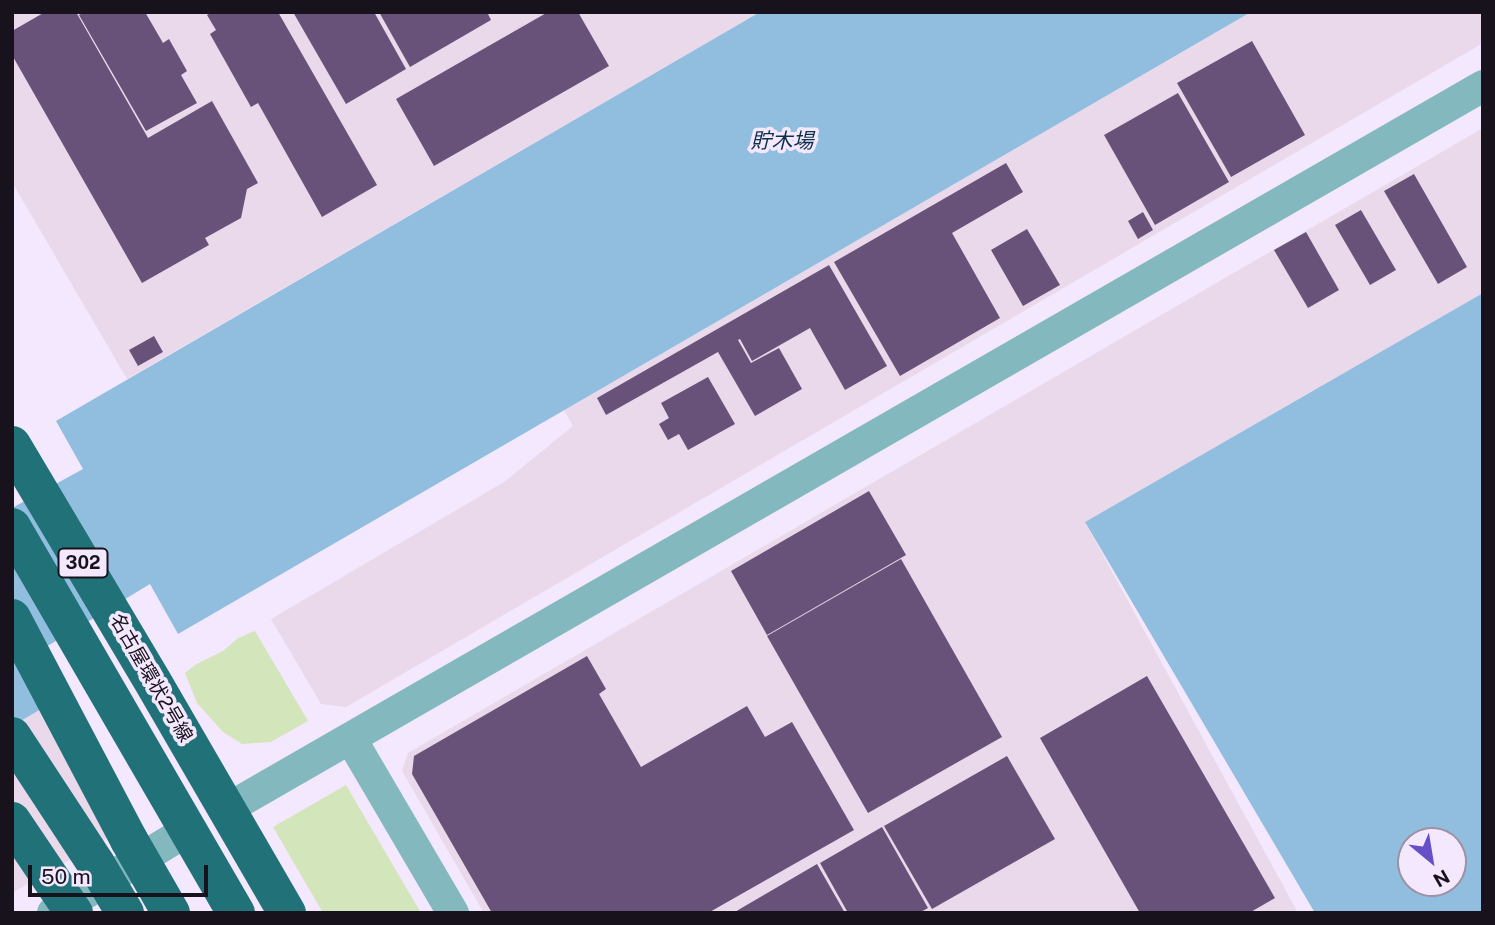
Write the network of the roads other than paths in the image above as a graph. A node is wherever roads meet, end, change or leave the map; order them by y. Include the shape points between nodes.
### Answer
1 (1483, 86) edge
2 (12, 445) edge
3 (12, 527) edge
4 (12, 618) edge
5 (12, 663) edge
6 (12, 736) edge
7 (351, 739) junction
8 (227, 809) junction
9 (12, 821) edge
10 (188, 830) junction
11 (130, 840) junction
12 (61, 912) edge
13 (125, 913) edge
14 (171, 913) edge
15 (236, 913) edge
16 (287, 913) edge
17 (453, 913) edge

1 - 7 street
2 - 8 highway, 名古屋環状2号線 / 302
3 - 10 highway, 302
4 - 11 highway
5 - 11 highway
6 - 13 highway, bridge
7 - 8 street
7 - 17 street
8 - 16 highway, 名古屋環状2号線 / 302
9 - 12 highway, bridge
10 - 12 street
10 - 15 highway, 302
11 - 14 highway, bridge

